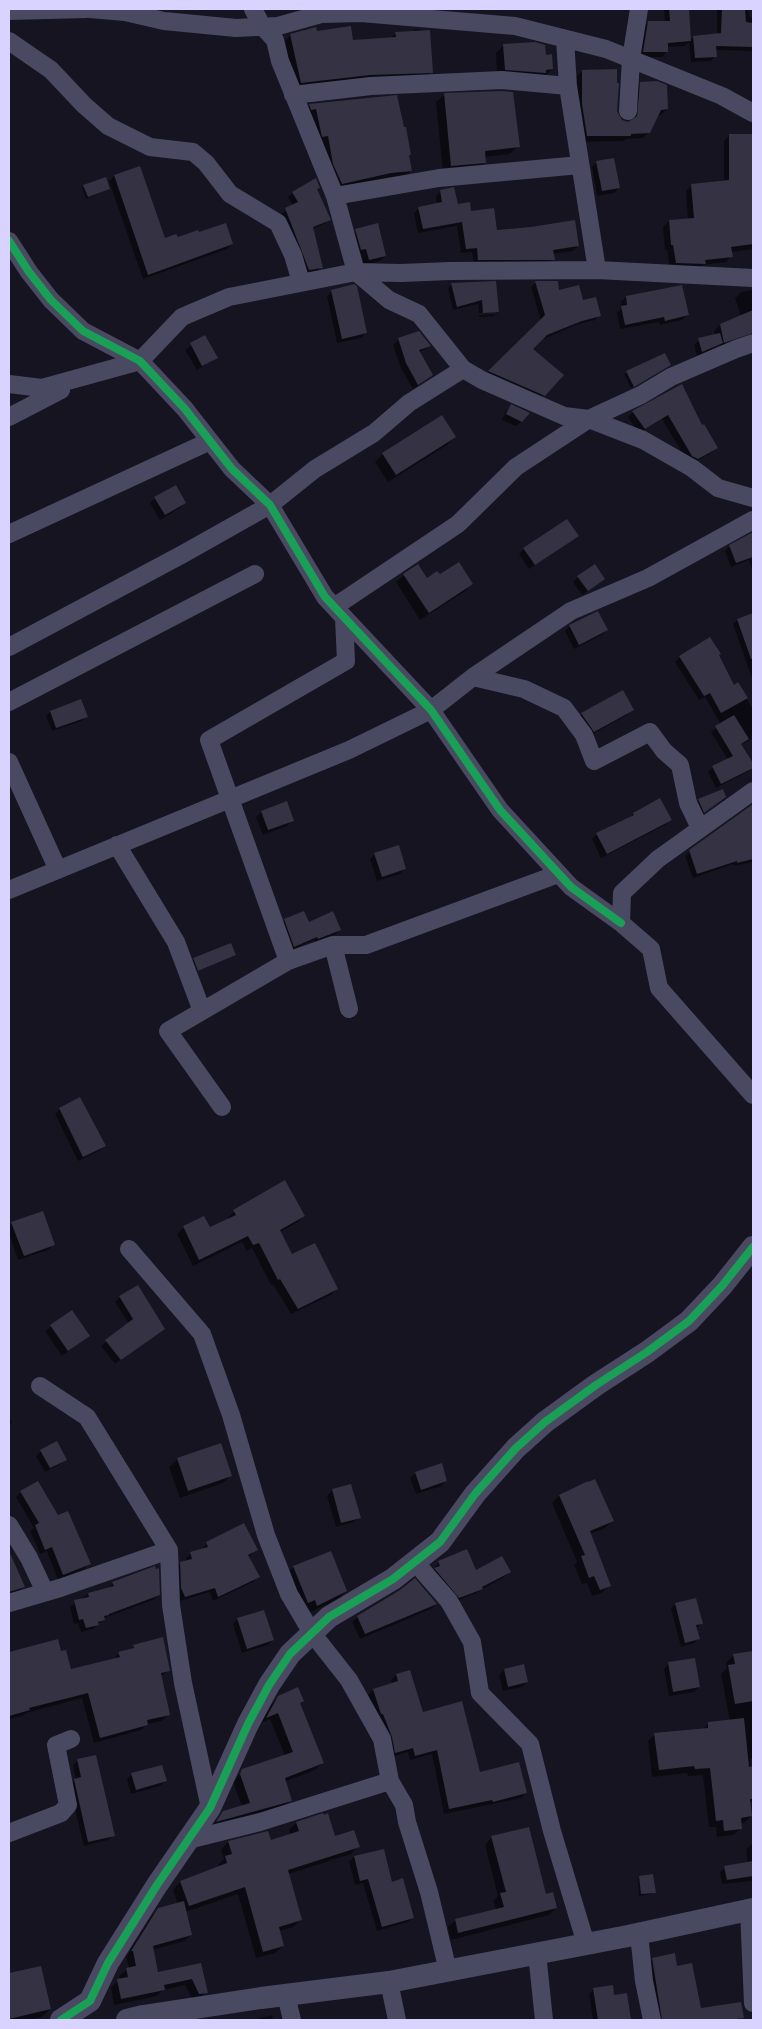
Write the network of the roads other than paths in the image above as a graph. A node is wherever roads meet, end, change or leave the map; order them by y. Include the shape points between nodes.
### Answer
1 (86, 9) edge
2 (90, 9) edge
3 (253, 9) edge
4 (639, 9) edge
5 (9, 11) edge
6 (320, 12) edge
7 (262, 26) junction
8 (565, 39) junction
9 (9, 41) edge
10 (631, 59) junction
11 (568, 86) junction
12 (293, 95) junction
13 (628, 111) dead end
14 (753, 113) edge
15 (580, 165) junction
16 (334, 196) junction
17 (9, 241) edge
18 (597, 270) junction
19 (356, 272) junction
20 (753, 278) edge
21 (301, 282) junction
22 (753, 344) edge
23 (140, 361) junction
24 (463, 368) junction
25 (86, 377) junction
26 (9, 384) edge
27 (9, 417) edge
28 (590, 420) junction
29 (210, 441) junction
30 (753, 498) edge
31 (270, 505) junction
32 (753, 520) edge
33 (9, 534) edge
34 (255, 574) dead end
35 (339, 612) junction
36 (9, 647) edge
37 (474, 677) junction
38 (9, 702) edge
39 (431, 710) junction
40 (9, 762) edge
41 (753, 791) edge
42 (230, 798) junction
43 (700, 828) junction
44 (116, 845) junction
45 (58, 870) junction
46 (558, 874) junction
47 (9, 890) edge
48 (621, 923) junction
49 (333, 945) junction
50 (288, 961) junction
51 (349, 1009) dead end
52 (202, 1011) junction
53 (753, 1095) edge
54 (222, 1107) dead end
55 (753, 1247) edge
56 (129, 1249) dead end
57 (40, 1386) dead end
58 (9, 1525) edge
59 (169, 1550) junction
60 (416, 1562) junction
61 (45, 1592) junction
62 (9, 1603) edge
63 (312, 1633) junction
64 (70, 1739) dead end
65 (390, 1781) junction
66 (210, 1808) junction
67 (9, 1833) edge
68 (188, 1840) junction
69 (751, 1910) edge
70 (638, 1934) junction
71 (586, 1944) junction
72 (537, 1953) junction
73 (448, 1971) junction
74 (389, 1982) junction
75 (286, 1995) junction
76 (753, 2003) edge
77 (61, 2020) edge
78 (127, 2020) edge
79 (292, 2020) edge
80 (397, 2020) edge
81 (544, 2020) edge
82 (652, 2020) edge

1 - 5 street
2 - 7 street via 125,12 164,21 236,28
3 - 7 street
4 - 10 street
6 - 7 street via 278,26
6 - 8 street via 515,26
7 - 12 street via 275,40
8 - 10 street
8 - 11 street
9 - 21 street via 51,70 108,126 150,148 193,152 230,194 278,223 294,255
10 - 13 street
10 - 14 street via 722,96
11 - 12 street via 502,80 371,86
11 - 15 street
12 - 16 street
15 - 16 street via 440,178
15 - 18 street
16 - 19 street
17 - 23 street via 51,300 83,331
18 - 19 street
18 - 20 street
19 - 21 street
19 - 24 street via 389,300 420,314
21 - 23 street via 229,297 182,317
22 - 28 street via 671,377
23 - 25 street
23 - 29 street
24 - 28 street via 482,380 564,416
24 - 31 street via 409,403 374,433 315,469
25 - 26 street via 42,388
25 - 27 street
28 - 30 street via 643,440 692,468 718,488
28 - 35 street via 516,467 458,524
29 - 31 street via 232,469
29 - 33 street
31 - 35 street via 325,597
31 - 36 street
32 - 37 street via 648,578 571,611
34 - 38 street
35 - 39 street
35 - 42 street via 346,661 209,740
37 - 39 street
37 - 43 street via 524,690 564,708 584,735 594,761 650,732 680,765 688,803
39 - 42 street via 349,750
39 - 46 street via 500,810
40 - 45 street
41 - 43 street
42 - 44 street
42 - 50 street
43 - 48 street via 658,859 622,893
44 - 45 street
44 - 52 street via 176,942
45 - 47 street
46 - 48 street via 570,887
46 - 49 street via 366,945
48 - 53 street via 651,949 659,988
49 - 50 street
49 - 51 street
50 - 52 street
52 - 54 street via 168,1031
55 - 60 street via 689,1320 545,1422 516,1448 475,1494 440,1542
56 - 63 street via 202,1334 231,1415 266,1536 289,1594
57 - 59 street via 87,1417
58 - 61 street
59 - 61 street
59 - 66 street via 170,1605
60 - 63 street via 329,1617
60 - 71 street via 449,1601 472,1642 480,1692 530,1744
61 - 62 street
63 - 65 street via 349,1680 382,1739
63 - 66 street via 290,1654 269,1685
64 - 67 street via 56,1746 68,1805 61,1814
65 - 68 street via 260,1822
65 - 73 street via 404,1805
66 - 68 street
68 - 77 street via 108,1963 90,2001
69 - 70 street
69 - 76 street
70 - 71 street
70 - 82 street
71 - 72 street
72 - 73 street
72 - 81 street
73 - 74 street
74 - 75 street
74 - 80 street
75 - 78 street
75 - 79 street

